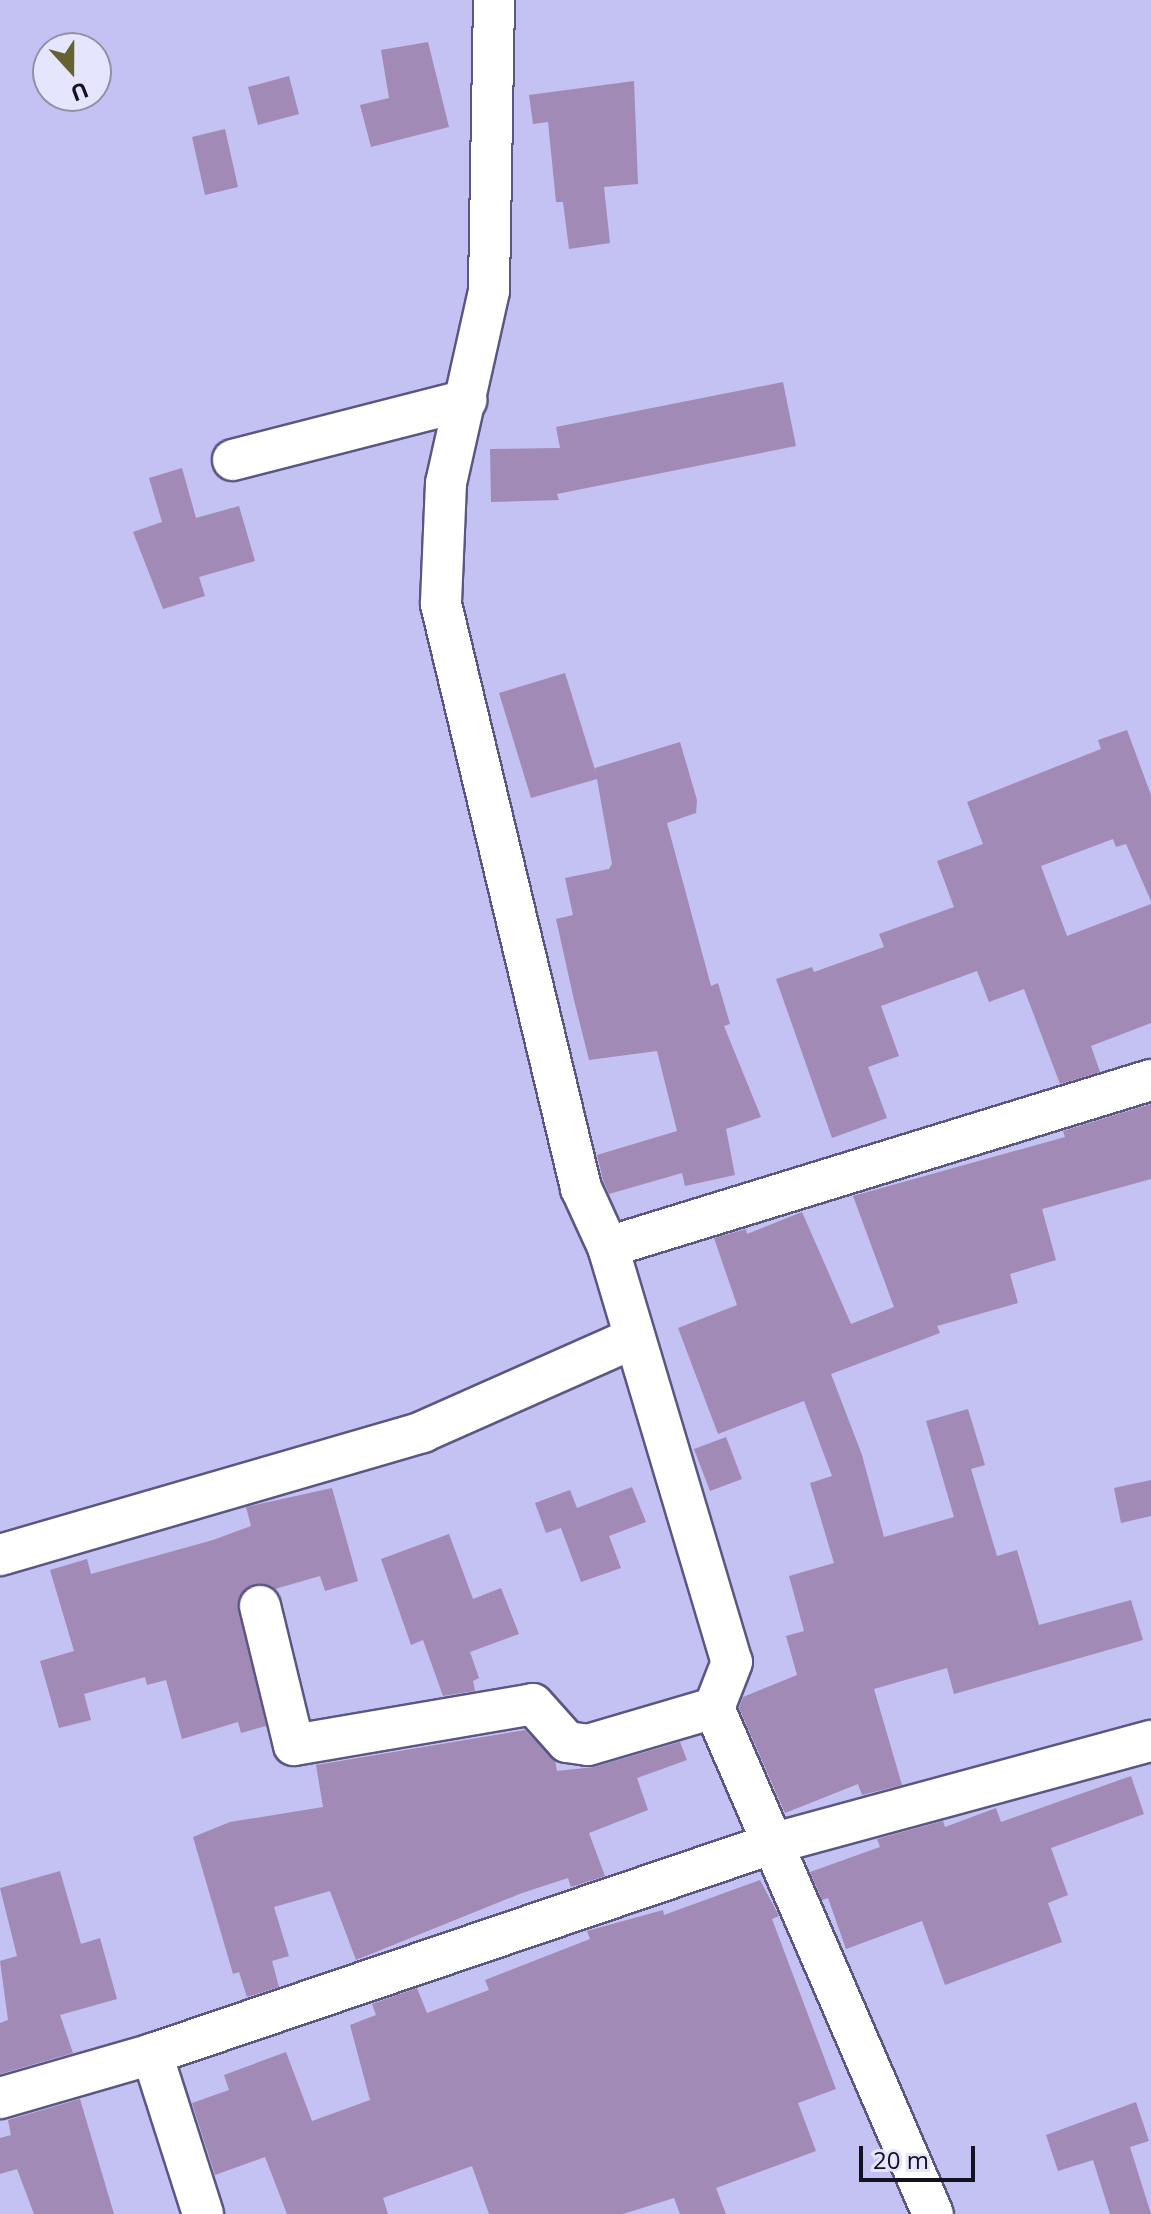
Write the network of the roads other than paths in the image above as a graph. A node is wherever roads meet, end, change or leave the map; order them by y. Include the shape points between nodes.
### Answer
1 (494, 0) edge
2 (455, 400) junction
3 (233, 460) dead end
4 (1151, 1080) edge
5 (608, 1247) junction
6 (634, 1338) junction
7 (0, 1555) edge
8 (260, 1606) dead end
9 (714, 1708) junction
10 (1151, 1741) edge
11 (771, 1844) junction
12 (152, 2054) junction
13 (0, 2098) edge
14 (203, 2214) edge
15 (933, 2214) edge

1 - 2 street via 489,291
2 - 3 street
2 - 5 street via 441,604 581,1188
4 - 5 street
5 - 6 street
6 - 7 street via 422,1432
6 - 9 street via 732,1662
8 - 9 street via 294,1745 533,1704 567,1742 588,1745
9 - 11 street
10 - 11 street
11 - 12 street
11 - 15 street
12 - 13 street
12 - 14 street

